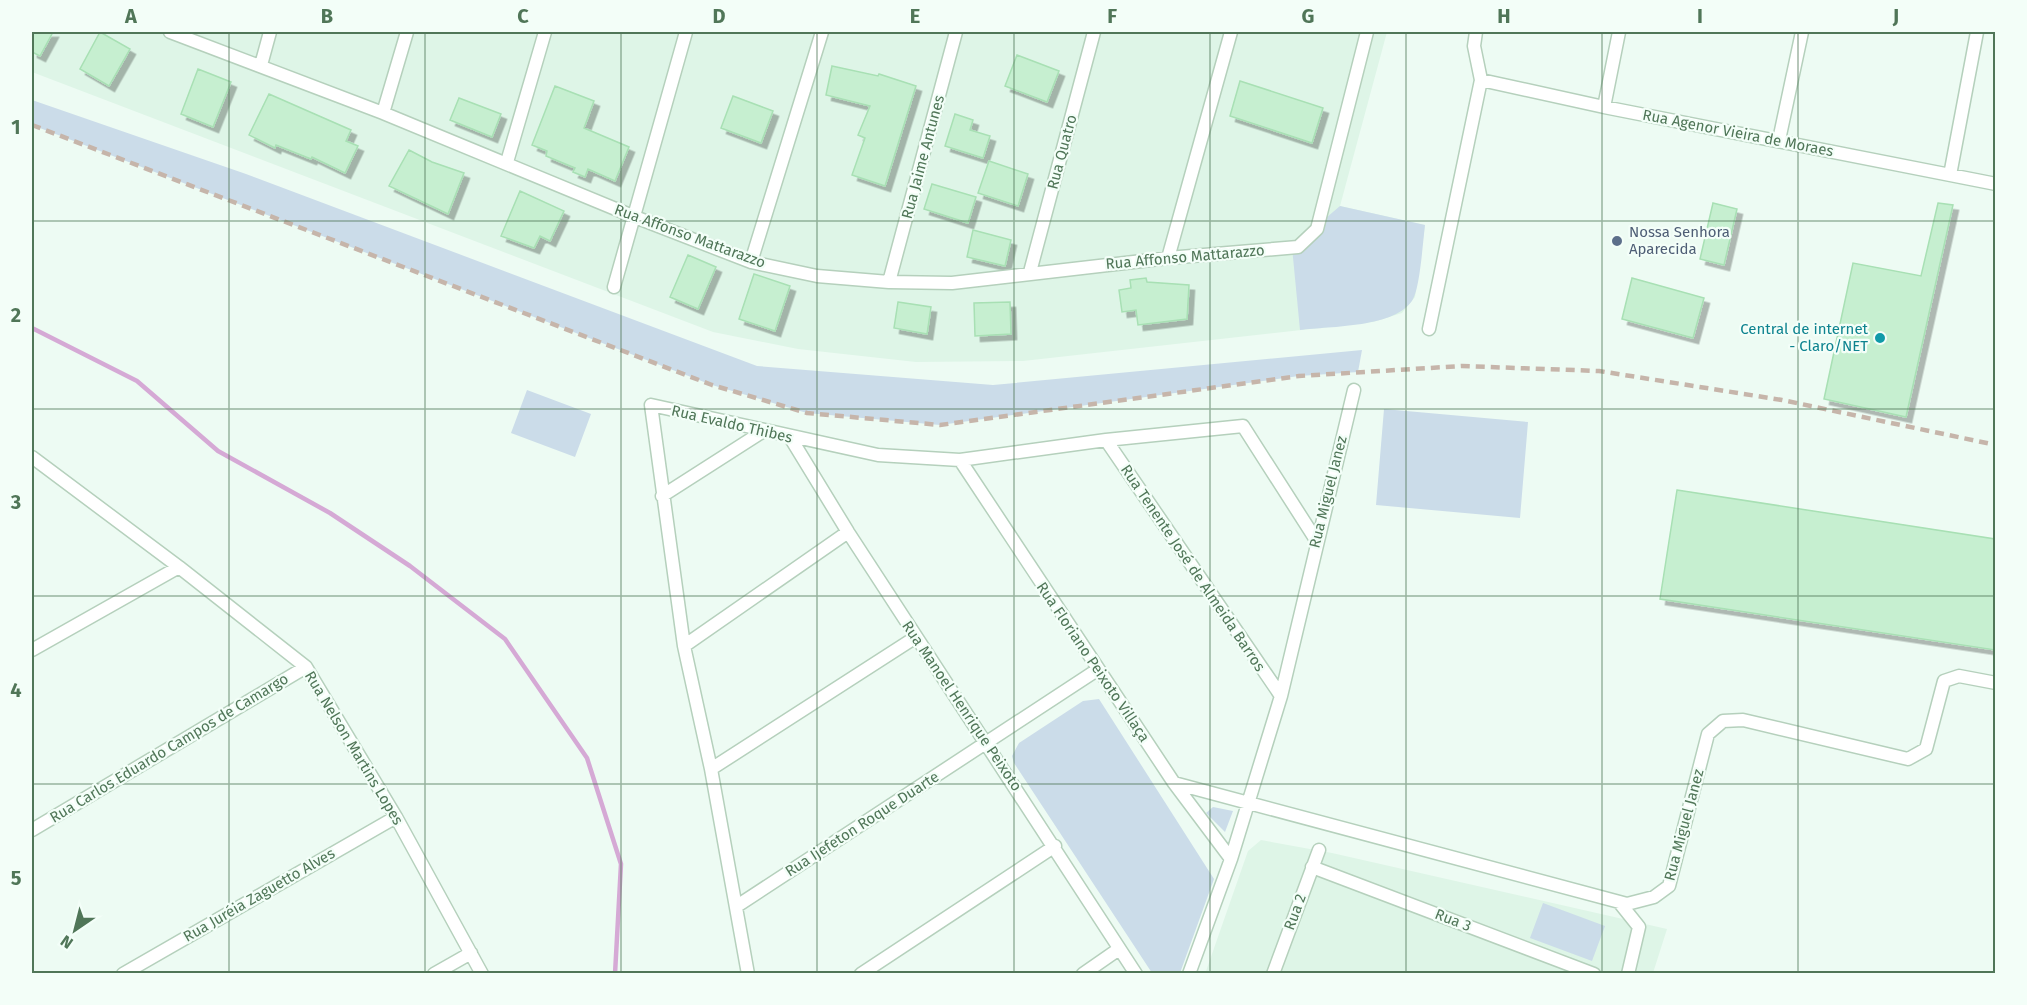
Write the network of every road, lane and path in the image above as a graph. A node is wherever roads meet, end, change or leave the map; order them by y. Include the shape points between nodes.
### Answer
1 (170, 32) edge
2 (270, 32) edge
3 (407, 32) edge
4 (545, 32) edge
5 (686, 32) edge
6 (822, 32) edge
7 (956, 32) edge
8 (1094, 32) edge
9 (1231, 32) edge
10 (1367, 32) edge
11 (1476, 32) edge
12 (1619, 32) edge
13 (1802, 32) edge
14 (1977, 32) edge
15 (261, 65) junction
16 (1481, 80) junction
17 (1604, 107) junction
18 (383, 113) junction
19 (1779, 140) junction
20 (507, 162) junction
21 (1950, 175) junction
22 (1995, 184) edge
23 (635, 217) junction
24 (1168, 258) junction
25 (752, 262) junction
26 (1030, 272) junction
27 (890, 282) junction
28 (614, 287) dead end
29 (1429, 329) dead end
30 (1354, 390) dead end
31 (762, 432) junction
32 (790, 437) junction
33 (1106, 440) junction
34 (32, 457) edge
35 (960, 460) junction
36 (44, 466) junction
37 (32, 473) edge
38 (662, 496) junction
39 (848, 532) junction
40 (1316, 540) junction
41 (179, 567) junction
42 (916, 637) junction
43 (684, 646) junction
44 (32, 650) edge
45 (306, 667) junction
46 (1097, 670) junction
47 (1995, 683) edge
48 (1281, 696) junction
49 (987, 742) junction
50 (711, 769) junction
51 (1174, 783) junction
52 (1248, 803) junction
53 (396, 817) junction
54 (32, 830) edge
55 (1055, 846) junction
56 (1319, 850) dead end
57 (1231, 859) junction
58 (1312, 867) junction
59 (1619, 902) junction
60 (737, 906) junction
61 (1119, 949) junction
62 (471, 953) junction
63 (1276, 973) edge
64 (123, 974) edge
65 (434, 974) edge
66 (482, 974) edge
67 (748, 974) edge
68 (861, 974) edge
69 (1083, 974) edge
70 (1136, 974) edge
71 (1189, 974) edge
72 (1594, 974) edge
73 (1628, 974) edge

1 - 15 street, Rua Affonso Mattarazzo
2 - 15 street
3 - 18 street
4 - 20 street
5 - 23 street
6 - 25 street
7 - 27 street, Rua Jaime Antunes
8 - 26 street, Rua Quatro
9 - 24 street
10 - 24 street, Rua Affonso Mattarazzo via 1317,229 1298,246
11 - 16 street via 1474,46
12 - 17 street
13 - 19 street
14 - 21 street
15 - 18 street, Rua Affonso Mattarazzo
16 - 17 street, Rua Agenor Vieira de Moraes
16 - 29 street
17 - 19 street, Rua Agenor Vieira de Moraes
18 - 20 street, Rua Affonso Mattarazzo
19 - 21 street, Rua Agenor Vieira de Moraes
20 - 23 street, Rua Affonso Mattarazzo
21 - 22 street, Rua Agenor Vieira de Moraes
23 - 25 street, Rua Affonso Mattarazzo
23 - 28 street
24 - 26 street, Rua Affonso Mattarazzo
25 - 27 street, Rua Affonso Mattarazzo via 817,276
26 - 27 street, Rua Affonso Mattarazzo via 952,283
30 - 40 street, Rua Miguel Janez
31 - 32 street, Rua Evaldo Thibes
31 - 38 street
31 - 38 street, Rua Evaldo Thibes via 651,405
32 - 35 street, Rua Evaldo Thibes via 878,455
32 - 39 street, Rua Manoel Henrique Peixoto
33 - 35 street, Rua Evaldo Thibes
33 - 40 street, Rua Evaldo Thibes via 1243,426
33 - 48 street, Rua Tenente José de Almeida Barros
34 - 36 street, Rua Nelson Martins Lopes
35 - 46 street, Rua Floriano Peixoto Villaça
36 - 37 street
36 - 41 street, Rua Nelson Martins Lopes
38 - 43 street, Rua Evaldo Thibes
39 - 42 street, Rua Manoel Henrique Peixoto
39 - 43 street
40 - 48 street, Rua Miguel Janez
41 - 44 street
41 - 45 street, Rua Nelson Martins Lopes
42 - 49 street, Rua Manoel Henrique Peixoto
42 - 50 street
43 - 50 street, Rua Evaldo Thibes
45 - 53 street, Rua Nelson Martins Lopes
45 - 54 street, Rua Carlos Eduardo Campos de Camargo
46 - 49 street, Rua Ijefeton Roque Duarte
46 - 51 street, Rua Floriano Peixoto Villaça
47 - 59 street, Rua Miguel Janez via 1959,676 1944,681 1926,749 1908,759 1743,720 1723,721 1708,734 1669,886 1654,897 1627,904
48 - 52 street, Rua Miguel Janez
49 - 55 street, Rua Manoel Henrique Peixoto
49 - 60 street, Rua Ijefeton Roque Duarte
50 - 60 street, Rua Evaldo Thibes
51 - 52 street, Rua Miguel Janez
51 - 57 street, Rua Floriano Peixoto Villaça
52 - 57 street, Rua Miguel Janez
52 - 59 street, Rua Miguel Janez
53 - 62 street, Rua Nelson Martins Lopes
53 - 64 street, Rua Juréia Zaguetto Alves
55 - 61 street, Rua Manoel Henrique Peixoto
55 - 68 street
56 - 58 street, Rua 2
57 - 71 street, Rua Miguel Janez
58 - 63 street, Rua 2
58 - 72 street, Rua 3
59 - 73 street via 1639,927
60 - 67 street, Rua Evaldo Thibes
61 - 69 street
61 - 70 street, Rua Manoel Henrique Peixoto
62 - 65 street
62 - 66 street, Rua Nelson Martins Lopes

